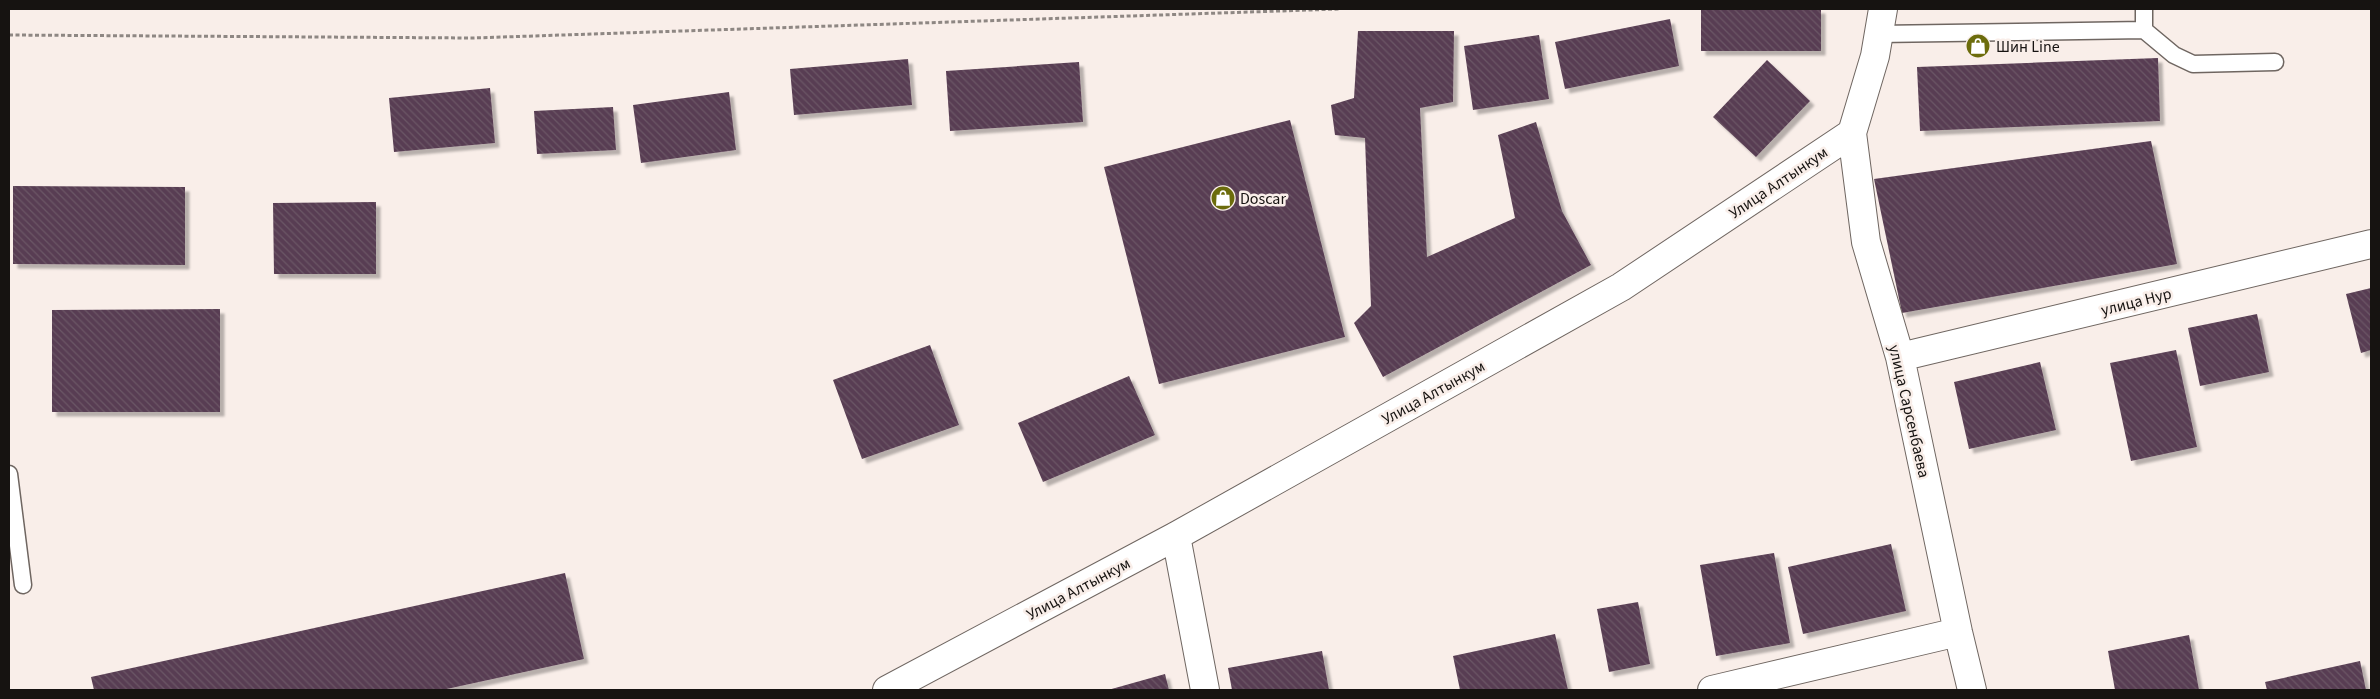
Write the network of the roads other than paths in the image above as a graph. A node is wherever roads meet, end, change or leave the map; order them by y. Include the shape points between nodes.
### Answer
1 (2144, 9) edge
2 (1881, 21) edge
3 (2144, 30) junction
4 (2275, 62) dead end
5 (1852, 133) junction
6 (2371, 244) edge
7 (1900, 358) junction
8 (9, 474) edge
9 (1176, 536) junction
10 (23, 585) dead end
11 (1958, 632) junction
12 (887, 690) edge
13 (1205, 690) edge
14 (1712, 690) edge
15 (1972, 690) edge

1 - 3 lane
2 - 3 lane
2 - 5 street via 1875,56
3 - 4 lane via 2174,55 2193,64
5 - 7 street, улица Сарсенбаева via 1866,242
5 - 9 street, Улица Алтынкум via 1621,287
6 - 7 street, улица Нур
7 - 11 street, улица Сарсенбаева
8 - 10 lane
9 - 12 street, Улица Алтынкум
9 - 13 street
11 - 14 street
11 - 15 street, улица Сарсенбаева

